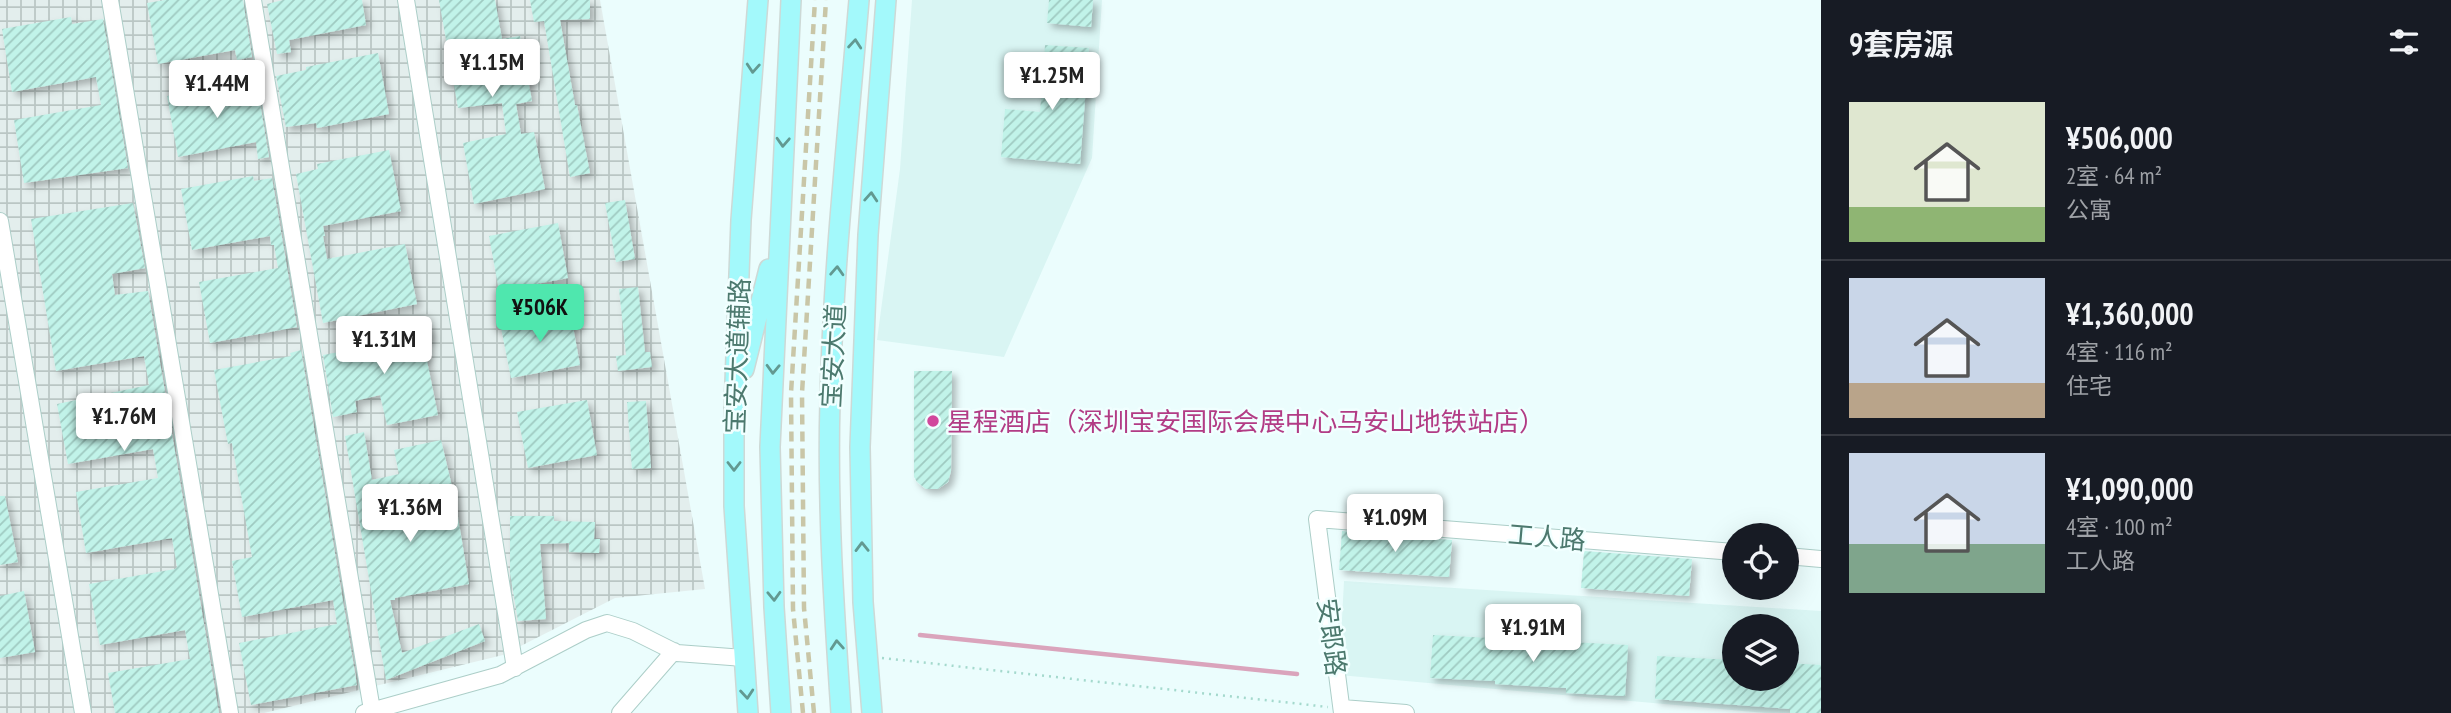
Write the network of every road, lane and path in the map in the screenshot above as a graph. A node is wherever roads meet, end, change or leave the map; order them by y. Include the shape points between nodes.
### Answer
1 (110, 0) edge
2 (253, 0) edge
3 (405, 0) edge
4 (758, 0) edge
5 (791, 0) edge
6 (859, 0) edge
7 (886, 0) edge
8 (0, 221) edge
9 (779, 231) junction
10 (734, 410) junction
11 (1317, 519) joint
12 (1722, 551) edge
13 (1799, 557) edge
14 (1821, 559) edge
15 (674, 651) junction
16 (744, 659) junction
17 (873, 665) junction
18 (515, 668) junction
19 (1342, 710) edge
20 (368, 712) edge
21 (83, 713) edge
22 (230, 713) edge
23 (620, 713) edge
24 (748, 713) edge
25 (781, 713) edge
26 (841, 713) edge
27 (866, 713) edge
28 (872, 713) edge
29 (1406, 713) edge

1 - 22 street
2 - 20 street
3 - 18 street
4 -> 10 main road, 宝安大道辅路 via 741,220
5 -> 9 main road
26 -> 6 main road, 宝安大道 via 830,401
17 -> 7 main road via 863,602 860,447 868,235
8 - 21 street
9 - 10 main road
9 -> 25 main road via 770,447
10 -> 16 main road, 宝安大道辅路 via 734,506
11 - 12 street, 工人路
11 - 19 street, 安郎路
13 - 14 street
15 - 16 street
15 - 18 street via 607,623
15 - 23 street
16 -> 24 main road, 宝安大道辅路
17 - 19 path
17 - 27 main road
17 - 28 main road
18 - 20 street
19 - 29 street

